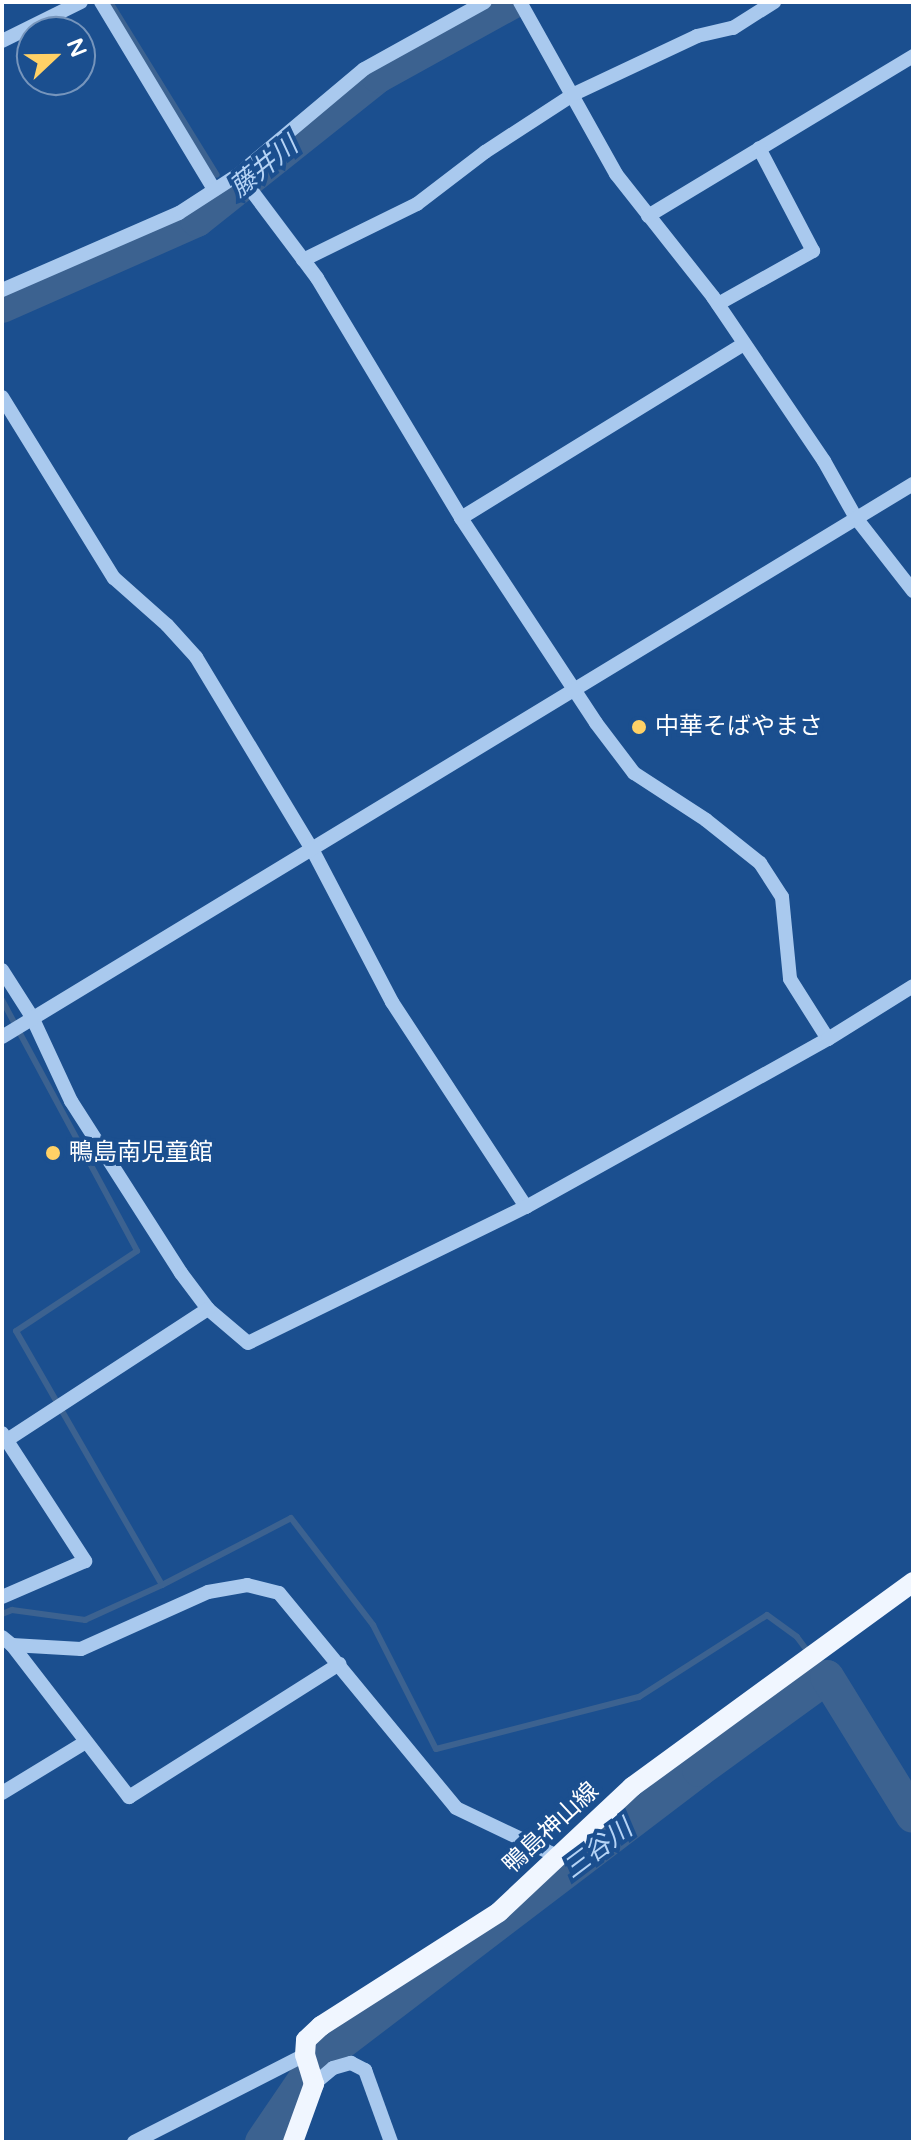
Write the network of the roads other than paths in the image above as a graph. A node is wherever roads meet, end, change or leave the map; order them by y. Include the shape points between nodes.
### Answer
1 (81, 2) edge
2 (101, 2) edge
3 (485, 2) edge
4 (774, 2) edge
5 (520, 3) edge
6 (2, 41) edge
7 (913, 56) edge
8 (574, 94) junction
9 (759, 148) junction
10 (243, 180) junction
11 (214, 189) junction
12 (648, 216) junction
13 (303, 260) junction
14 (2, 290) edge
15 (718, 304) junction
16 (744, 344) junction
17 (2, 397) edge
18 (913, 484) edge
19 (461, 518) junction
20 (856, 518) junction
21 (913, 591) edge
22 (575, 692) junction
23 (312, 849) junction
24 (2, 970) edge
25 (913, 986) edge
26 (26, 1021) junction
27 (3, 1036) edge
28 (828, 1039) junction
29 (526, 1207) junction
30 (208, 1309) junction
31 (4, 1436) edge
32 (913, 1582) edge
33 (2, 1597) edge
34 (7, 1641) edge
35 (339, 1664) junction
36 (86, 1742) junction
37 (2, 1793) edge
38 (559, 1857) junction
39 (310, 2069) junction
40 (134, 2142) edge
41 (293, 2142) edge
42 (391, 2142) edge

1 - 6 street
2 - 11 street
3 - 10 street via 364,69
4 - 8 street via 733,28 697,36
5 - 8 street
7 - 9 street
8 - 12 street via 616,174
8 - 13 street via 417,204
9 - 12 street
9 - 15 street via 813,251
10 - 11 street
10 - 13 street
11 - 14 street via 179,213
12 - 15 street
13 - 19 street
15 - 16 street
16 - 19 street
16 - 20 street
17 - 23 street via 114,578 196,657
18 - 20 street
19 - 22 street
20 - 21 street
20 - 22 street
22 - 23 street
22 - 28 street via 634,773 760,863 782,897 790,979
23 - 26 street
23 - 29 street via 392,1002
24 - 26 street
25 - 28 street
26 - 27 street
26 - 30 street via 71,1101
28 - 29 street
29 - 30 street via 248,1343
30 - 31 street via 69,1402
31 - 33 street via 85,1561
32 - 38 main road, 鴨島神山線 via 632,1787
34 - 35 street via 81,1649 208,1592 247,1585 279,1593
34 - 36 street
35 - 36 street via 129,1797
35 - 38 street via 456,1808
36 - 37 street
38 - 39 main road, 鴨島神山線 via 499,1912 321,2026 306,2040
39 - 40 street
39 - 41 main road, 鴨島神山線
39 - 42 street via 351,2063 365,2070

